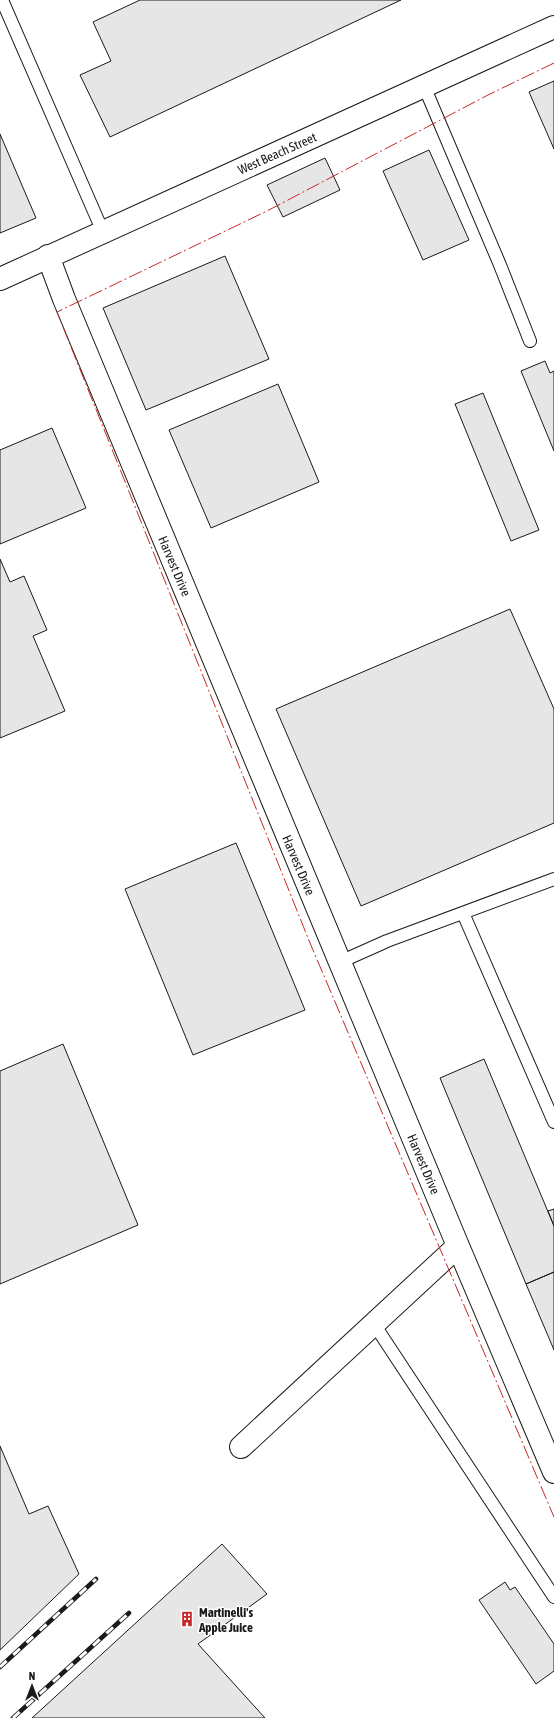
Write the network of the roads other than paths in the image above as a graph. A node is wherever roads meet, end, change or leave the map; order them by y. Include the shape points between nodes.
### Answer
1 (2, 0) edge
2 (554, 28) edge
3 (424, 86) junction
4 (103, 232) junction
5 (48, 256) junction
6 (0, 279) edge
7 (530, 341) dead end
8 (554, 879) edge
9 (463, 913) junction
10 (340, 962) junction
11 (554, 1122) edge
12 (458, 1246) junction
13 (374, 1324) junction
14 (242, 1447) dead end
15 (554, 1472) edge
16 (554, 1597) edge

1 - 4 lane
2 - 3 street, West Beach Street
3 - 4 street, West Beach Street
3 - 7 lane
4 - 5 street, West Beach Street
5 - 6 street, West Beach Street
5 - 10 street, Harvest Drive
8 - 9 lane
9 - 10 lane via 387,941
9 - 11 lane
10 - 12 street, Harvest Drive
12 - 13 street
12 - 15 street, Harvest Drive
13 - 14 street
13 - 16 lane

